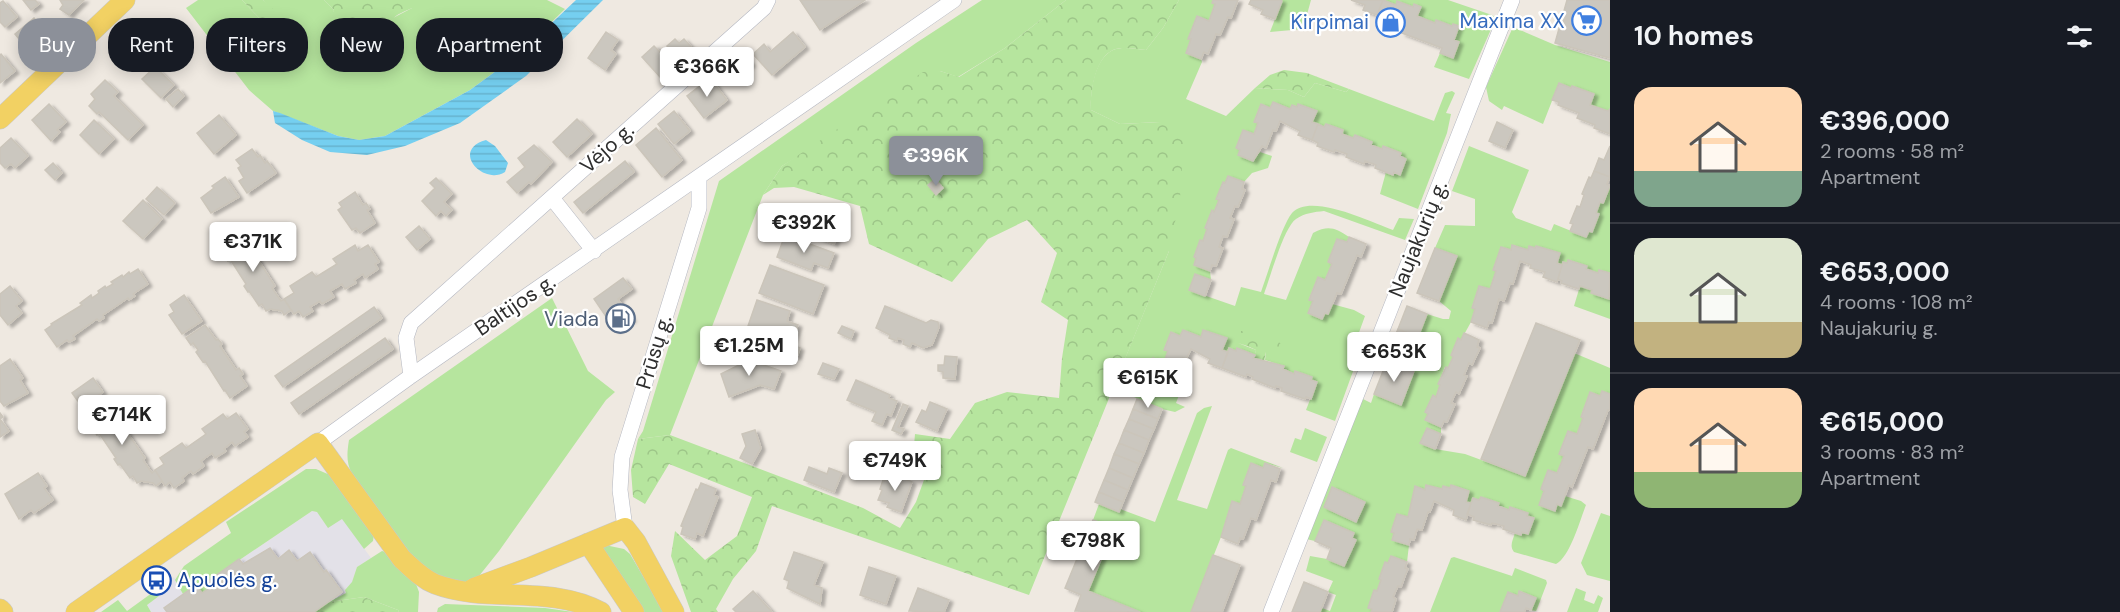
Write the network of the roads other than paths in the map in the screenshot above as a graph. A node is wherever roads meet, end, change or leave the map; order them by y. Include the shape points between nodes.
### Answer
1 (125, 0) edge
2 (768, 0) edge
3 (954, 0) edge
4 (1512, 0) edge
5 (0, 119) edge
6 (699, 178) junction
7 (552, 198) junction
8 (594, 251) junction
9 (411, 376) junction
10 (318, 443) junction
11 (625, 528) junction
12 (588, 543) junction
13 (465, 591) junction
14 (76, 612) edge
15 (601, 612) edge
16 (634, 612) edge
17 (674, 612) edge
18 (1270, 612) edge

1 - 5 main road
2 - 7 street, Vėjo g. via 764,8
3 - 6 street, Baltijos g.
4 - 18 street, Naujakurių g.
6 - 8 street, Baltijos g.
6 - 11 street, Prūsų g. via 699,208 622,457 620,490
7 - 8 street
7 - 9 street, Vėjo g. via 411,323 406,338
8 - 9 street, Baltijos g.
9 - 10 street, Baltijos g.
10 - 13 main road via 402,559 433,583
10 - 14 main road, Baltijos g.
11 - 12 main road
11 - 17 main road, Prūsų g.
12 - 13 main road
12 - 16 main road
13 - 15 main road via 551,597

